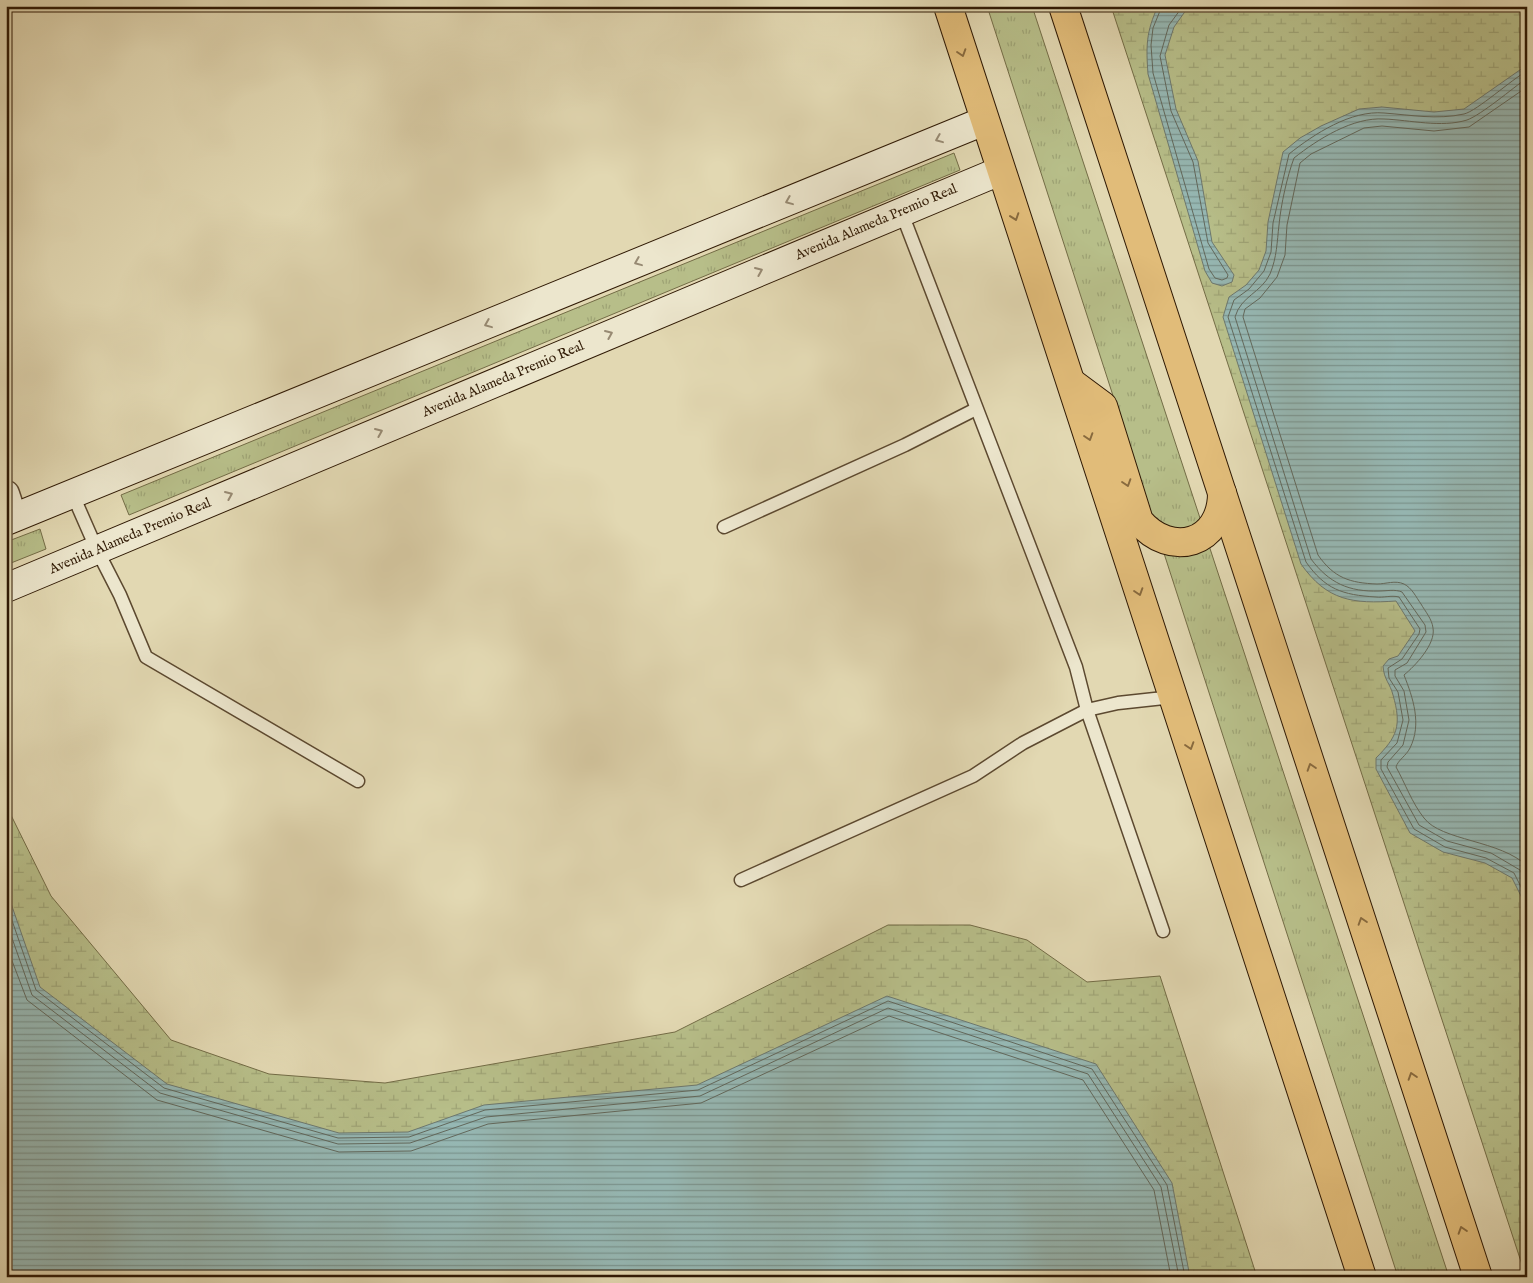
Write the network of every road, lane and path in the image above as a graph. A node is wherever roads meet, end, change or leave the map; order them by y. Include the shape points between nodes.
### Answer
1 (948, 6) edge
2 (1063, 6) edge
3 (984, 121) junction
4 (1000, 170) junction
5 (901, 211) junction
6 (1072, 383) junction
7 (976, 409) junction
8 (1222, 493) junction
9 (72, 494) junction
10 (9, 511) edge
11 (724, 527) dead end
12 (97, 550) junction
13 (6, 588) edge
14 (1173, 696) junction
15 (1087, 710) junction
16 (358, 781) dead end
17 (741, 880) dead end
18 (1163, 931) dead end
19 (1362, 1277) edge
20 (1478, 1277) edge

1 -> 3 main road
2 - 8 main road
3 - 4 main road
3 -> 9 street
4 - 5 street, Avenida Alameda Premio Real
4 -> 6 main road
5 - 7 lane
12 -> 5 street, Avenida Alameda Premio Real
6 -> 8 main road via 1103,406 1139,521 1147,531 1170,542 1196,539 1219,515
6 -> 14 main road
7 - 11 lane
7 - 15 lane via 1076,667
20 -> 8 main road
9 - 10 street
9 - 12 lane
12 - 13 street, Avenida Alameda Premio Real
12 - 16 lane via 146,657
14 - 15 lane
14 -> 19 main road
15 - 17 lane via 1023,743 973,776
15 - 18 lane

